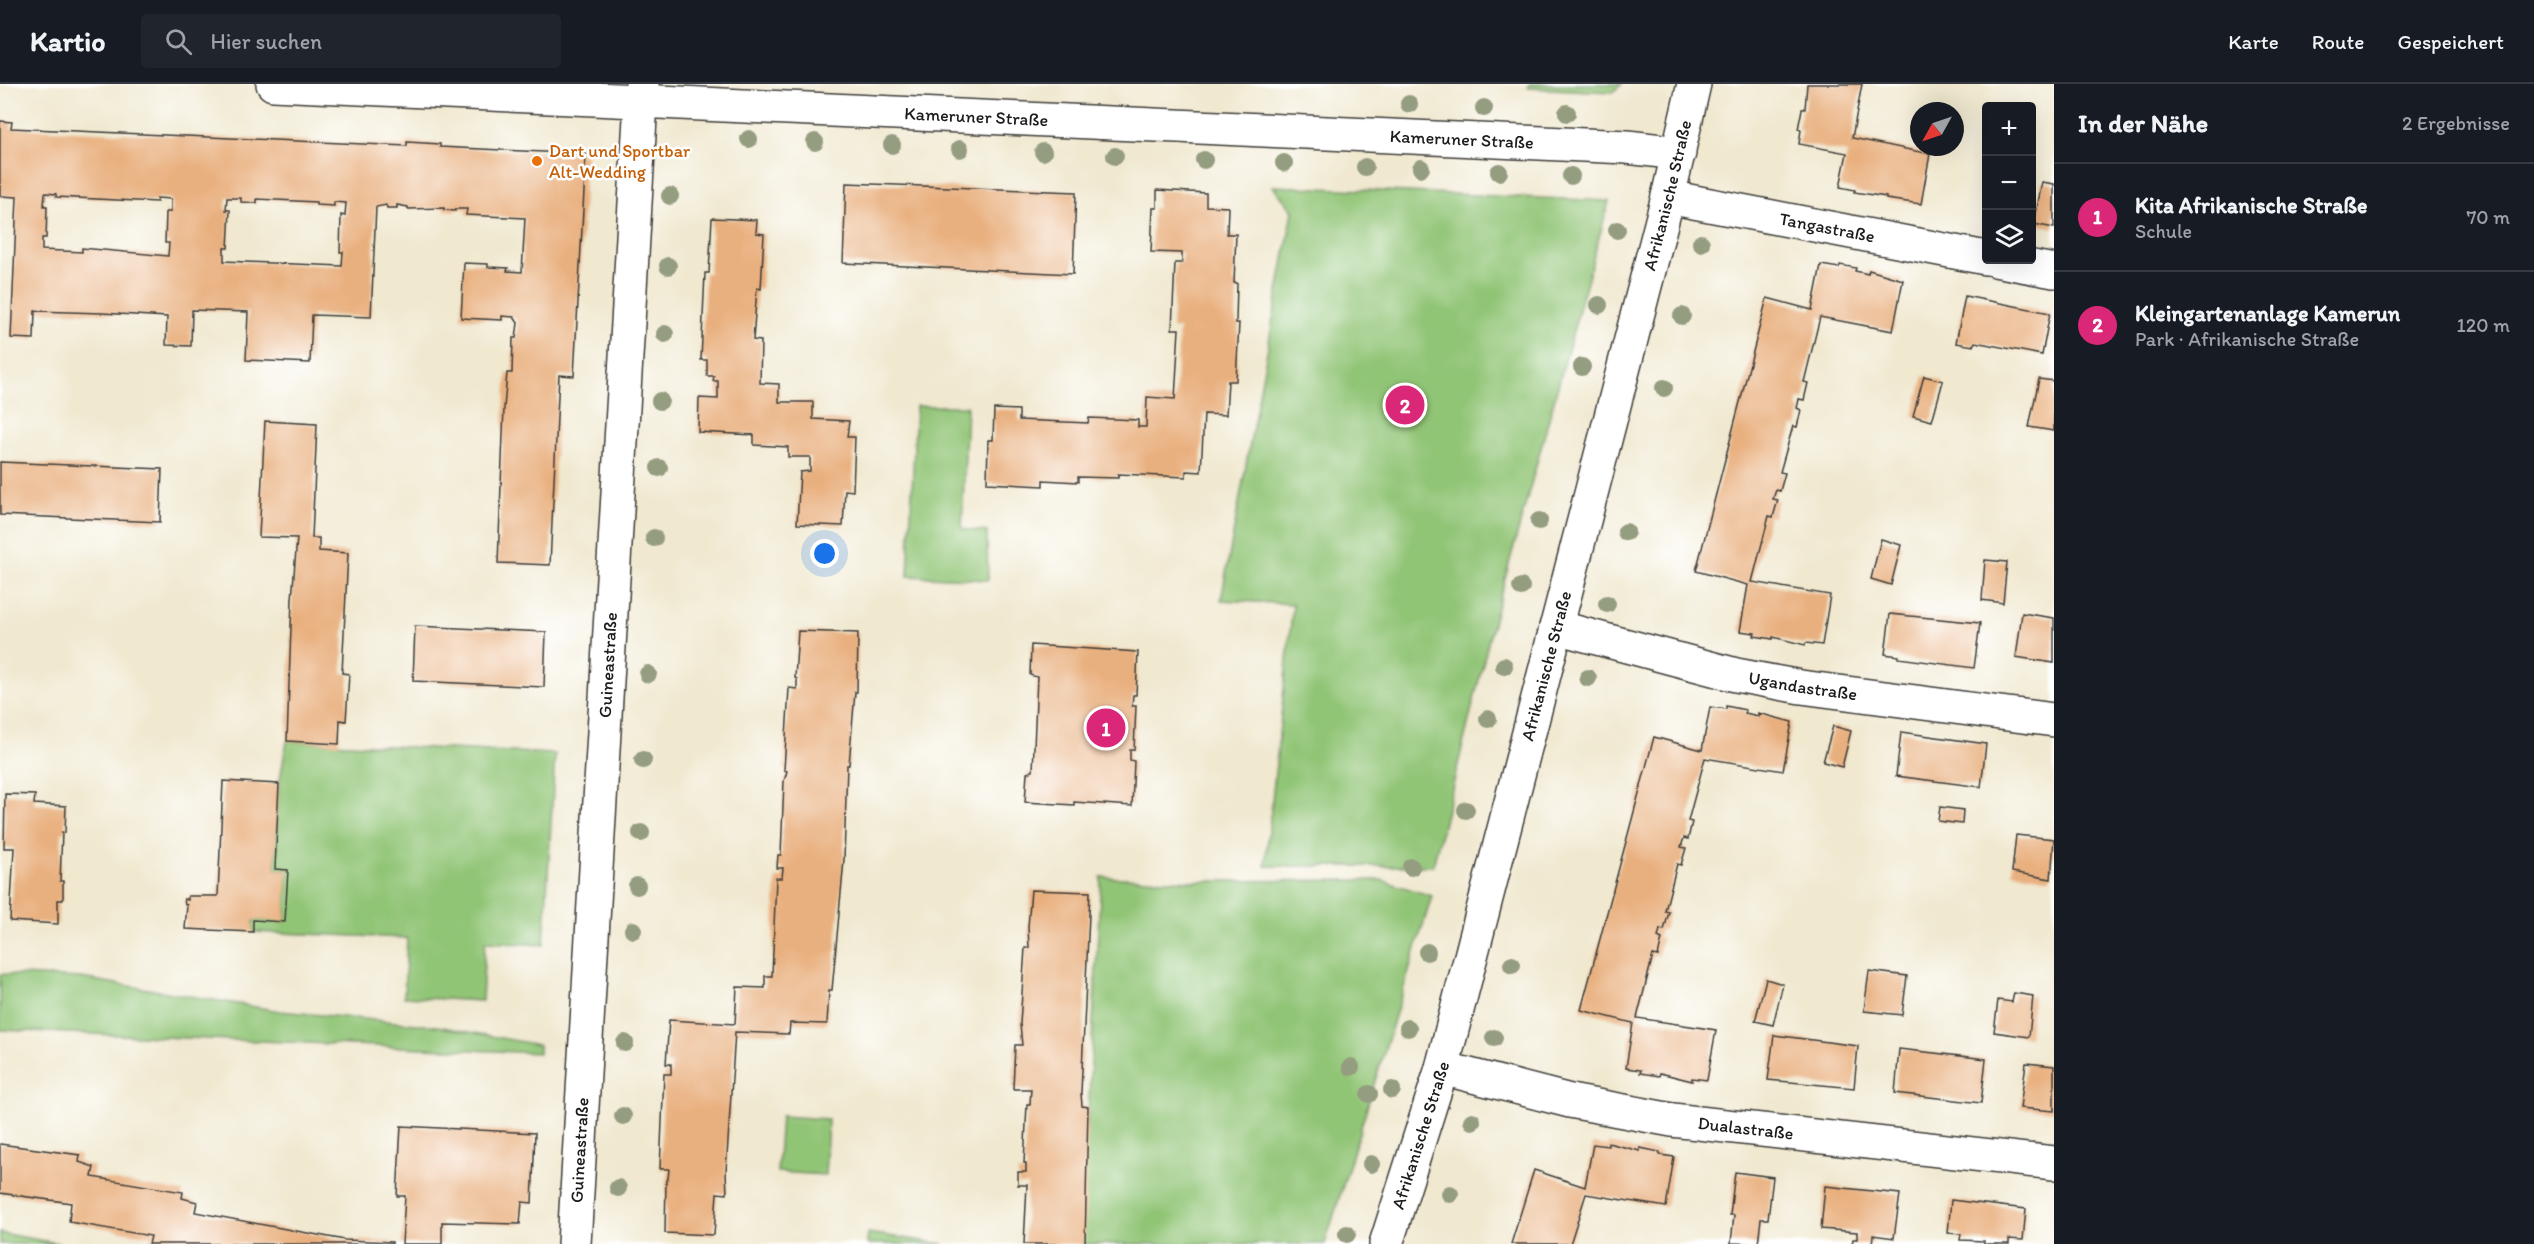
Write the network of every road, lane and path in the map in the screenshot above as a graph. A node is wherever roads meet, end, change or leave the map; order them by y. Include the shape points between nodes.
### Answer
1 (273, 84) edge
2 (1694, 84) edge
3 (642, 92) edge
4 (1679, 153) junction
5 (1668, 197) junction
6 (1982, 257) edge
7 (2016, 264) edge
8 (2054, 271) edge
9 (1556, 627) junction
10 (2054, 720) edge
11 (1442, 1068) junction
12 (2054, 1163) edge
13 (574, 1244) edge
14 (1386, 1244) edge

1 - 3 street, Kameruner Straße
2 - 4 street, Afrikanische Straße
3 - 4 street, Kameruner Straße
3 - 13 street, Guineastraße
4 - 5 street, Afrikanische Straße
5 - 6 street, Tangastraße
5 - 9 street, Afrikanische Straße
7 - 8 street
9 - 10 street, Ugandastraße via 1736,675
9 - 11 street, Afrikanische Straße
11 - 12 street, Dualastraße via 1570,1101 1672,1120
11 - 14 street, Afrikanische Straße

